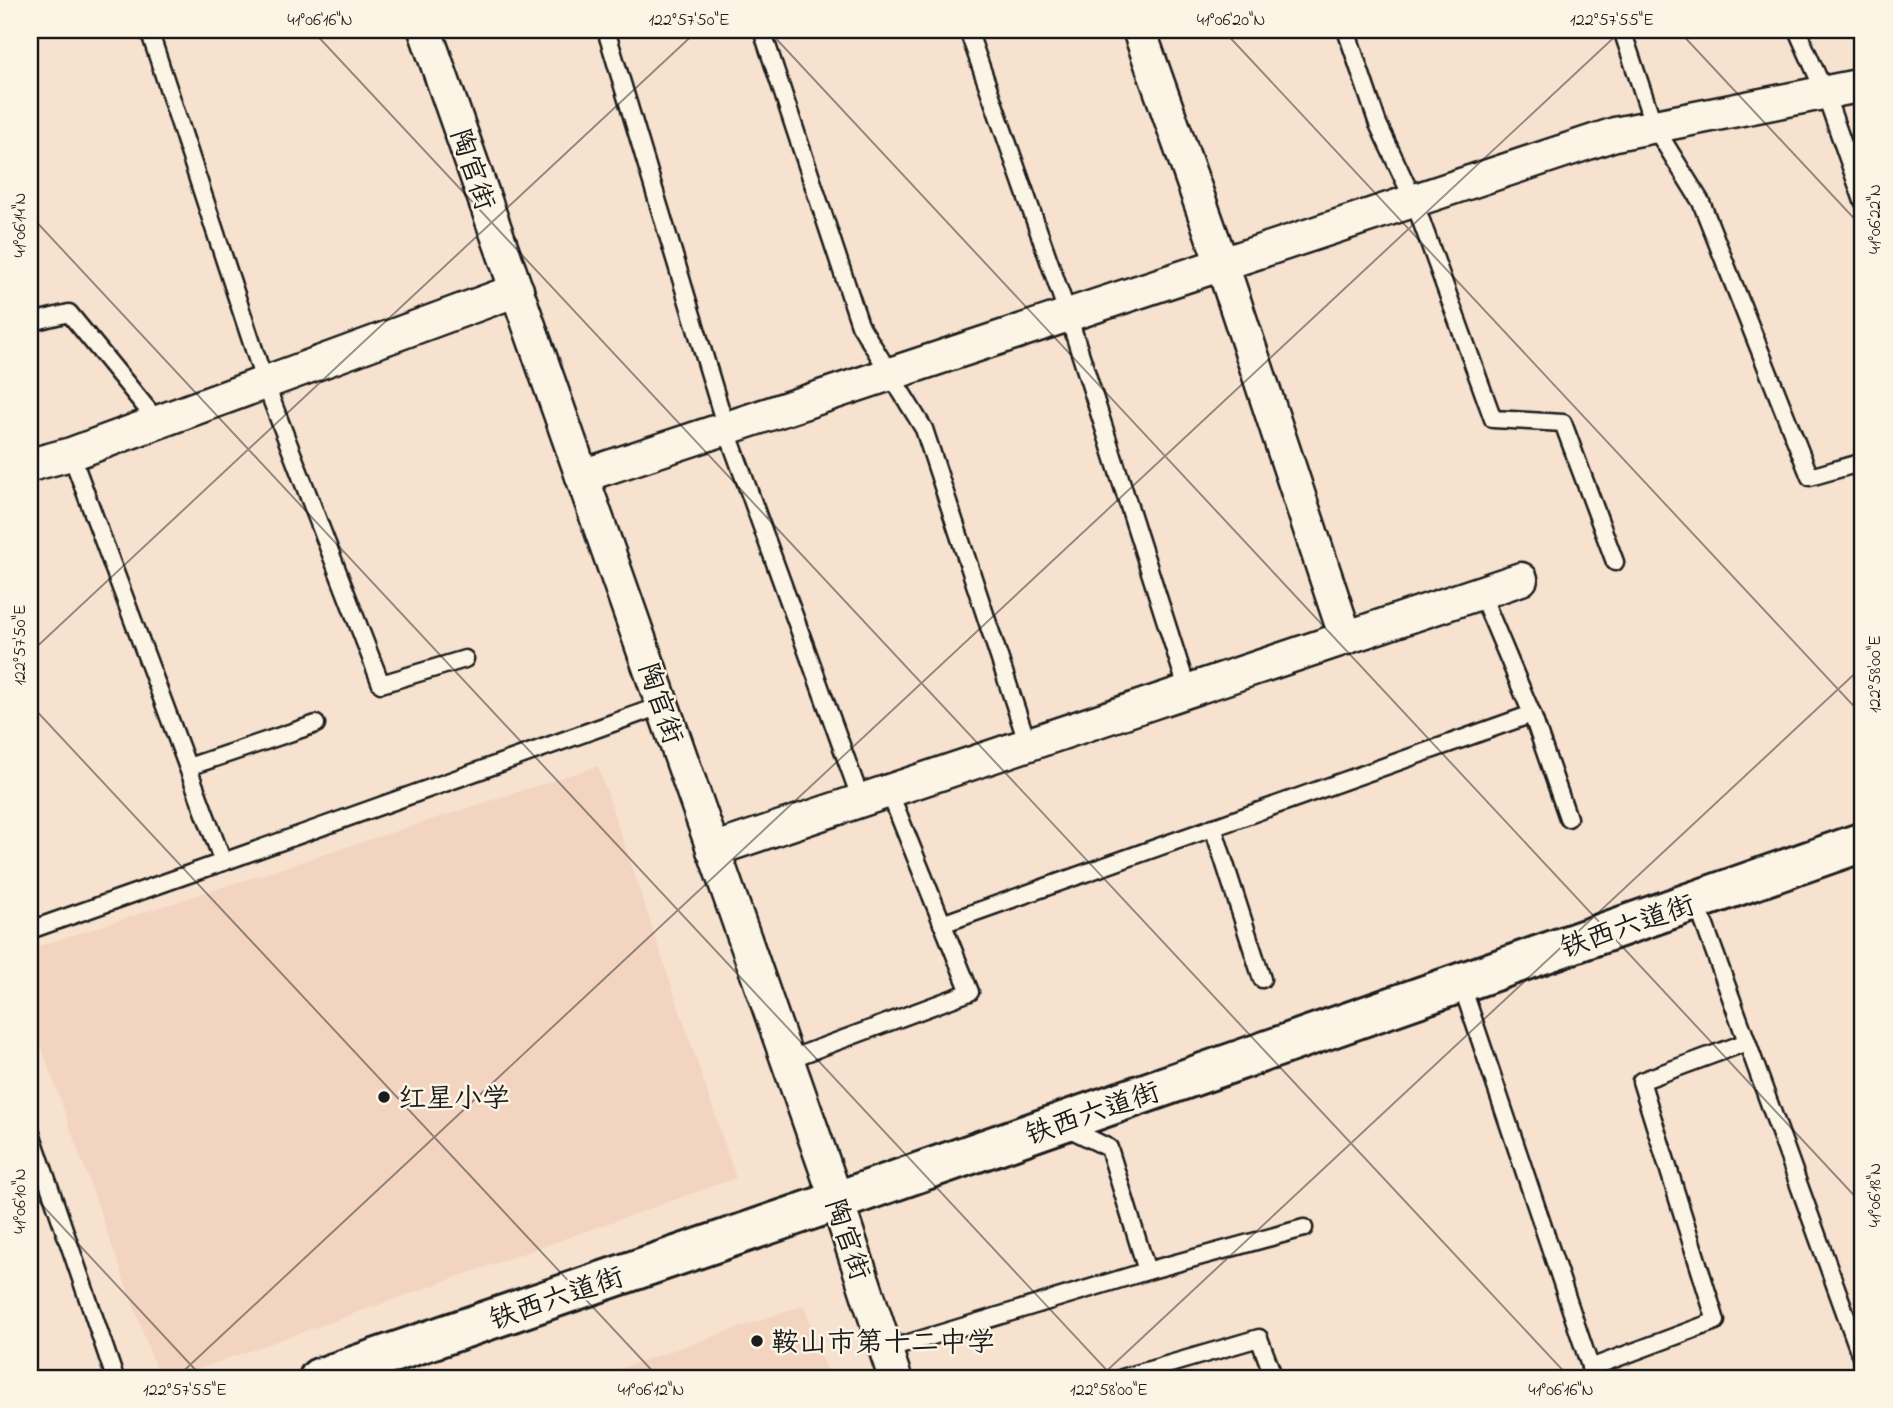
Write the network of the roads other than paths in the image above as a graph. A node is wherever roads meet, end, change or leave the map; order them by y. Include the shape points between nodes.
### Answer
1 (149, 30) edge
2 (425, 30) edge
3 (606, 30) edge
4 (762, 30) edge
5 (968, 30) edge
6 (1139, 30) edge
7 (1346, 30) edge
8 (1622, 30) edge
9 (1797, 30) edge
10 (1863, 85) edge
11 (1825, 93) junction
12 (1654, 126) junction
13 (1414, 201) junction
14 (1863, 201) edge
15 (1222, 264) junction
16 (516, 290) junction
17 (1068, 315) junction
18 (30, 316) edge
19 (890, 374) junction
20 (265, 383) junction
21 (158, 422) junction
22 (726, 428) junction
23 (71, 454) junction
24 (1863, 462) edge
25 (30, 465) edge
26 (582, 476) junction
27 (1615, 562) dead end
28 (1521, 579) dead end
29 (1480, 593) junction
30 (1346, 638) junction
31 (465, 659) dead end
32 (1188, 691) junction
33 (663, 705) junction
34 (1532, 714) junction
35 (316, 724) dead end
36 (1028, 745) junction
37 (188, 767) junction
38 (875, 796) junction
39 (1568, 818) dead end
40 (1213, 827) junction
41 (1863, 842) edge
42 (713, 850) junction
43 (223, 862) junction
44 (1696, 901) junction
45 (942, 924) junction
46 (30, 930) edge
47 (1262, 979) dead end
48 (1461, 983) junction
49 (1747, 1042) junction
50 (787, 1060) junction
51 (1059, 1123) junction
52 (30, 1130) edge
53 (837, 1201) junction
54 (1304, 1228) dead end
55 (1147, 1271) junction
56 (1863, 1362) edge
57 (891, 1364) edge
58 (1592, 1373) edge
59 (116, 1378) edge
60 (319, 1378) edge
61 (1122, 1378) edge
62 (1274, 1378) edge

1 - 20 lane
2 - 16 street, 陶官街
3 - 22 lane
4 - 19 lane via 860,325
5 - 17 lane
6 - 15 street
7 - 13 lane via 1378,124
8 - 12 lane
9 - 11 lane
10 - 11 street
11 - 12 street
11 - 14 lane
12 - 13 street via 1615,134
12 - 24 lane via 1702,202 1810,477
13 - 15 street
13 - 27 lane via 1493,419 1563,423
15 - 17 street
15 - 30 street
16 - 20 street
16 - 26 street, 陶官街
17 - 19 street
17 - 32 lane
18 - 21 lane via 32,322 69,313
19 - 22 street
19 - 36 lane via 924,429
20 - 21 street
20 - 31 lane via 381,684
21 - 23 street
22 - 26 street
22 - 38 lane
23 - 25 street
23 - 37 lane
26 - 33 street, 陶官街
28 - 29 street
29 - 30 street
29 - 34 lane
30 - 32 street
32 - 36 street
33 - 42 street, 陶官街
33 - 43 lane
34 - 39 lane
34 - 40 lane
35 - 37 lane
36 - 38 street
37 - 43 lane
38 - 42 street
38 - 45 lane
40 - 45 lane
40 - 47 lane
41 - 44 main road, 铁西六道街
42 - 50 street, 陶官街
43 - 46 lane
44 - 48 main road, 铁西六道街
44 - 49 lane
45 - 50 lane via 970,992
48 - 51 main road, 铁西六道街
48 - 58 lane
49 - 56 lane
49 - 58 lane via 1641,1081 1716,1321
50 - 53 street, 陶官街
51 - 53 main road, 铁西六道街
51 - 55 lane via 1110,1148
52 - 59 lane
53 - 57 street, 陶官街
53 - 60 main road, 铁西六道街
54 - 55 lane
55 - 57 lane
61 - 62 lane via 1259,1338

